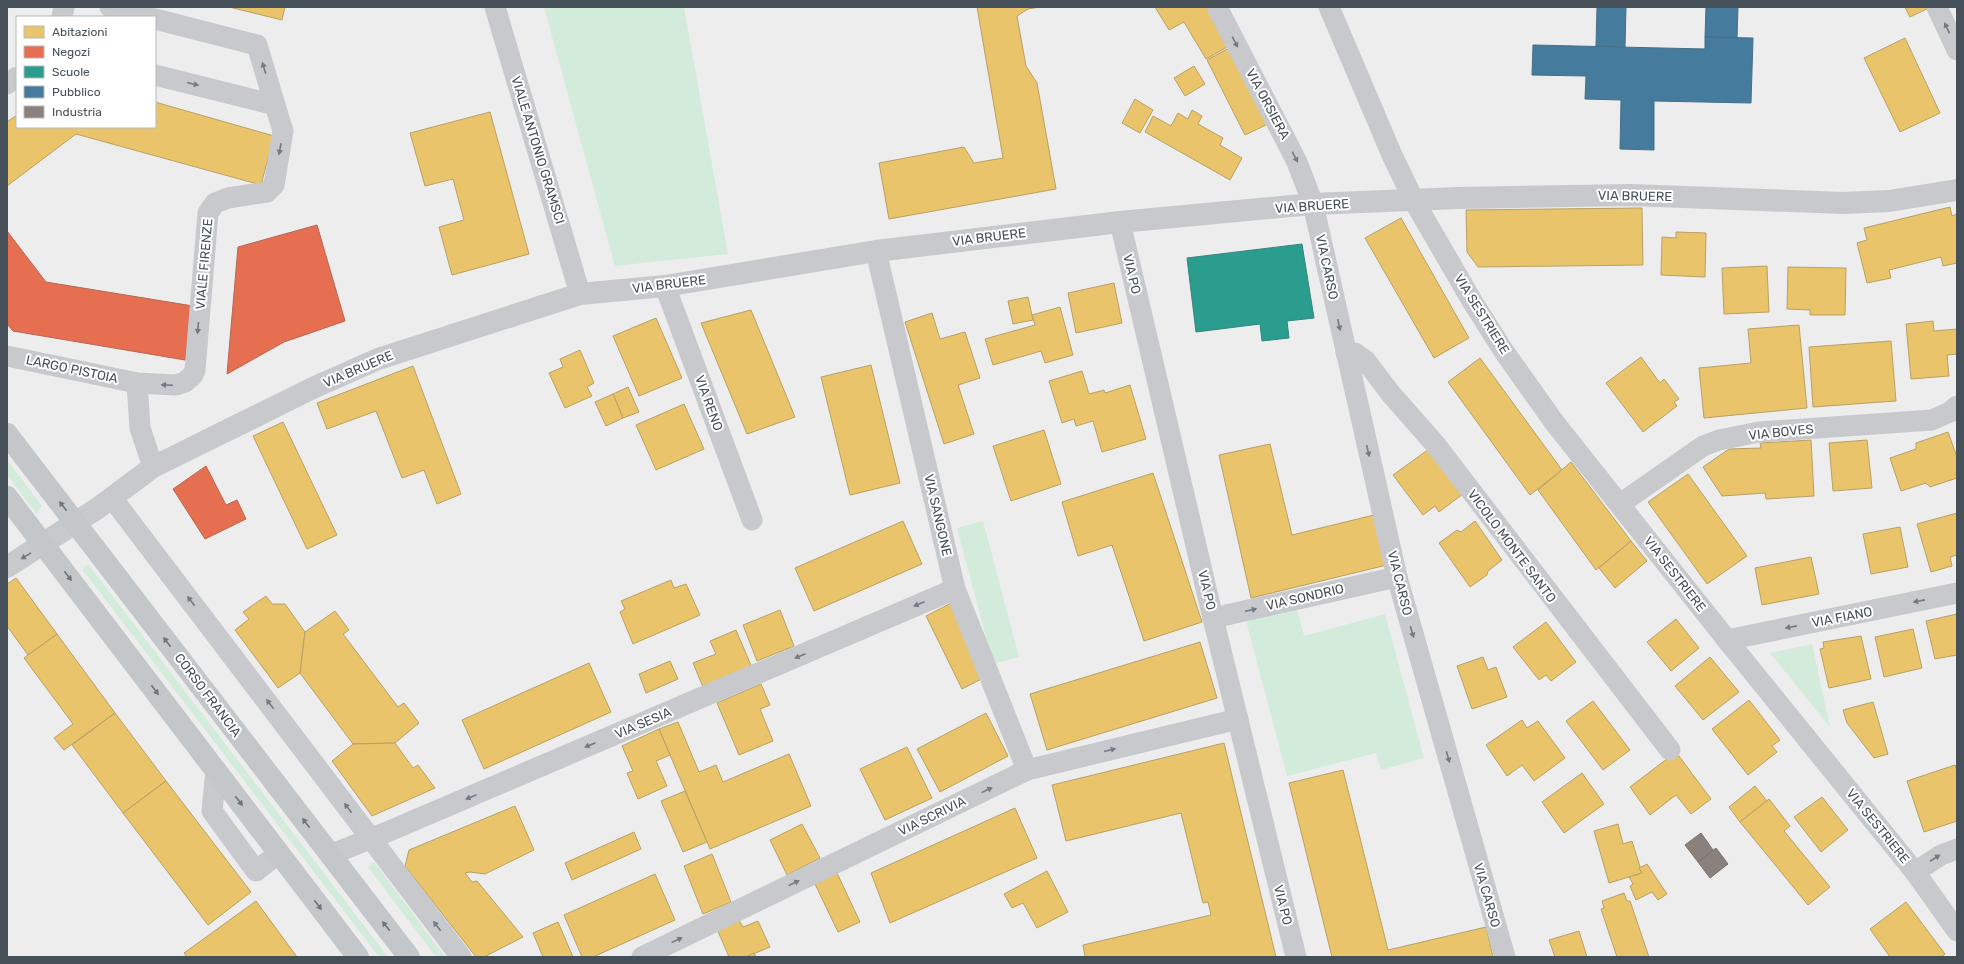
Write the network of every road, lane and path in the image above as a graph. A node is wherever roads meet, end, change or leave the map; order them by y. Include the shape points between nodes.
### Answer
1 (110, 7) edge
2 (495, 7) edge
3 (1217, 7) edge
4 (1328, 7) edge
5 (1937, 7) edge
6 (145, 16) edge
7 (156, 19) edge
8 (1957, 50) edge
9 (156, 75) edge
10 (16, 78) edge
11 (7, 84) edge
12 (275, 105) junction
13 (1957, 190) edge
14 (1414, 201) junction
15 (1313, 204) junction
16 (1120, 222) junction
17 (876, 251) junction
18 (665, 286) junction
19 (580, 294) junction
20 (1346, 353) junction
21 (7, 356) edge
22 (193, 375) joint
23 (137, 383) junction
24 (1957, 406) edge
25 (7, 434) edge
26 (153, 467) junction
27 (7, 497) edge
28 (112, 498) junction
29 (1620, 504) junction
30 (752, 520) dead end
31 (76, 523) junction
32 (44, 544) junction
33 (7, 567) edge
34 (1397, 577) junction
35 (955, 589) junction
36 (1957, 593) edge
37 (1213, 618) junction
38 (1727, 640) junction
39 (1238, 719) junction
40 (1670, 750) dead end
41 (216, 770) junction
42 (1028, 770) junction
43 (372, 839) junction
44 (1957, 849) edge
45 (279, 853) junction
46 (330, 855) junction
47 (1915, 872) junction
48 (1957, 931) edge
49 (358, 957) edge
50 (410, 957) edge
51 (460, 957) edge
52 (642, 957) edge
53 (1296, 957) edge
54 (1505, 957) edge

1 - 6 street
2 - 19 street, VIALE ANTONIO GRAMSCI
3 -> 15 street, VIA ORSIERA via 1298,162
4 - 14 street, VIA SESTRIERE
8 -> 5 street
12 -> 7 street, VIALE FIRENZE via 257,45
9 -> 12 street
10 - 11 street
12 -> 22 street, VIALE FIRENZE via 283,131 274,185 267,192 228,198 215,203 208,213
13 - 14 street, VIA BRUERE via 1889,201 1843,203 1631,195
14 - 15 street, VIA BRUERE
14 - 29 street, VIA SESTRIERE via 1503,350 1554,422
15 - 16 street, VIA BRUERE
15 -> 20 street, VIA CARSO
16 - 17 street, VIA BRUERE
16 - 37 street, VIA PO
17 - 18 street, VIA BRUERE
17 - 35 street, VIA SANGONE
18 - 19 street, VIA BRUERE
18 - 30 street, VIA RENO
19 - 26 street, VIA BRUERE via 378,359 254,416
20 -> 34 street, VIA CARSO
20 - 40 street, VICOLO MONTE SANTO via 1355,353 1366,362 1435,444
21 - 23 street, LARGO PISTOIA
22 -> 23 street, LARGO PISTOIA via 176,385
23 - 26 street via 140,428
24 - 29 street, VIA BOVES via 1932,420 1759,432 1719,440 1703,446
31 -> 25 main road, CORSO FRANCIA
26 - 28 street, VIA BRUERE
27 - 32 main road
28 - 31 street, VIA BRUERE
43 -> 28 street
29 - 38 street, VIA SESTRIERE
31 - 32 street, VIA BRUERE
46 -> 31 main road, CORSO FRANCIA
32 -> 33 street, VIA BRUERE
32 -> 41 main road
37 -> 34 street, VIA SONDRIO
34 -> 54 street, VIA CARSO
35 - 42 street, VIA SANGONE
35 -> 43 street, VIA SESIA
36 -> 38 street, VIA FIANO
37 - 39 street, VIA PO
38 - 47 street, VIA SESTRIERE
42 -> 39 street, VIA SCRIVIA
39 - 53 street, VIA PO
41 -> 45 main road
41 - 45 street via 212,810 256,871
52 -> 42 street, VIA SCRIVIA
43 - 46 street, VIA SESIA
51 -> 43 street
47 -> 44 street via 1941,854
45 -> 49 main road
50 -> 46 main road, CORSO FRANCIA
47 - 48 street, VIA SESTRIERE

